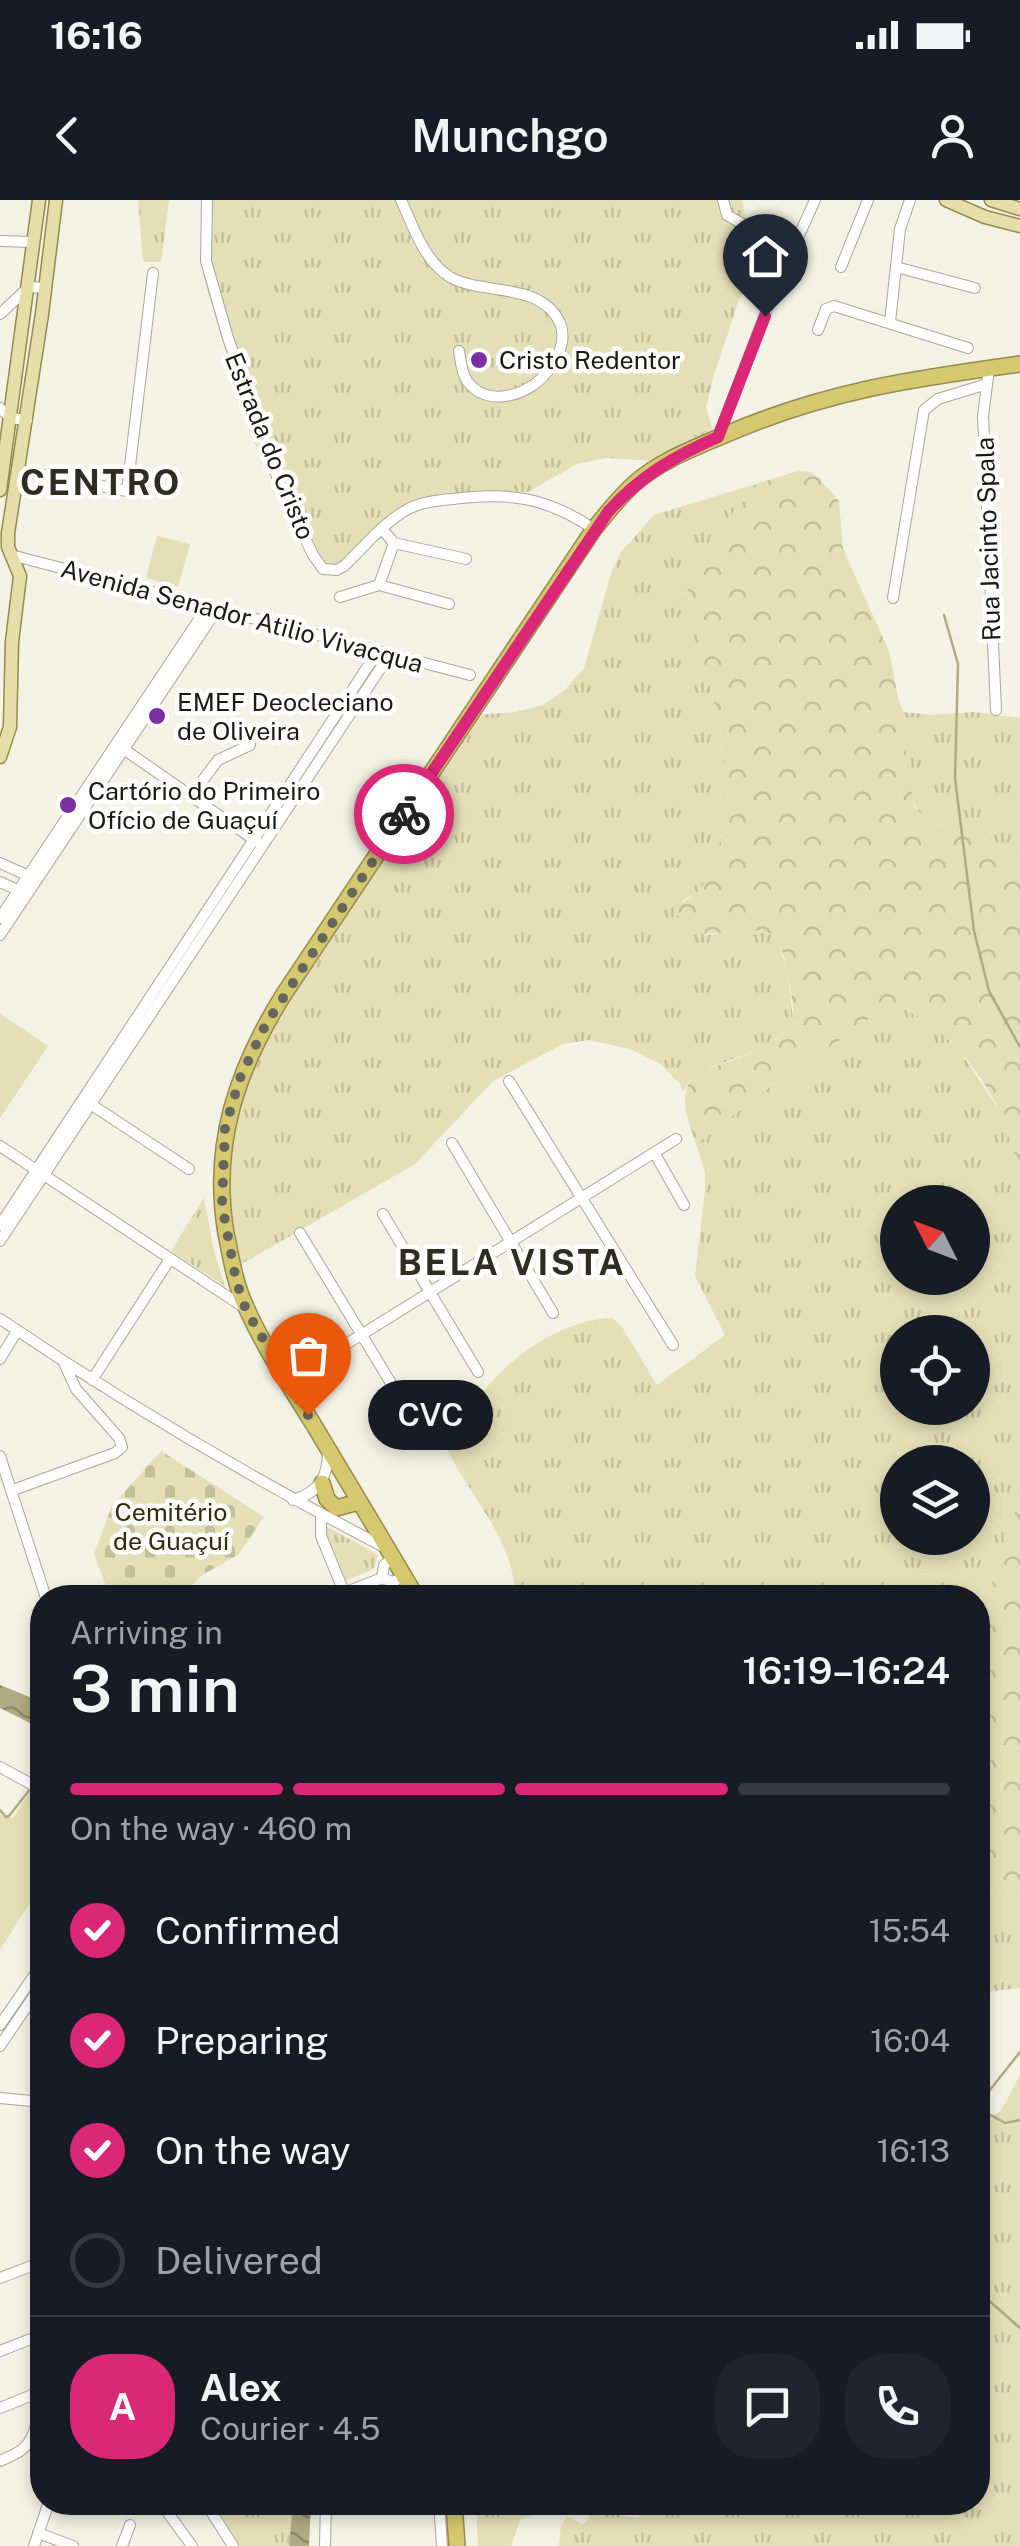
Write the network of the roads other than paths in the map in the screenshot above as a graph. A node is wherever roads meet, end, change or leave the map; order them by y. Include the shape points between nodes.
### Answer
1 (38, 200) edge
2 (56, 200) edge
3 (206, 200) edge
4 (401, 200) edge
5 (723, 200) edge
6 (816, 200) edge
7 (868, 200) edge
8 (910, 200) edge
9 (946, 200) edge
10 (991, 200) edge
11 (1012, 205) edge
12 (746, 226) dead end
13 (1020, 226) edge
14 (0, 241) edge
15 (34, 242) junction
16 (841, 267) dead end
17 (896, 267) junction
18 (153, 273) dead end
19 (29, 287) junction
20 (46, 288) junction
21 (975, 288) dead end
22 (0, 314) edge
23 (890, 322) junction
24 (818, 330) dead end
25 (968, 348) dead end
26 (459, 351) dead end
27 (1020, 364) edge
28 (988, 376) junction
29 (5, 413) edge
30 (26, 420) junction
31 (718, 437) junction
32 (18, 470) junction
33 (0, 490) edge
34 (382, 529) junction
35 (594, 529) junction
36 (394, 543) junction
37 (14, 556) junction
38 (466, 559) dead end
39 (0, 560) edge
40 (379, 586) junction
41 (340, 597) dead end
42 (892, 598) dead end
43 (449, 604) dead end
44 (213, 607) junction
45 (384, 653) junction
46 (470, 674) dead end
47 (996, 710) dead end
48 (4, 732) edge
49 (250, 745) dead end
50 (121, 748) junction
51 (0, 756) edge
52 (190, 796) junction
53 (257, 841) junction
54 (0, 863) edge
55 (33, 878) junction
56 (0, 882) edge
57 (23, 892) junction
58 (0, 918) edge
59 (0, 935) edge
60 (510, 1080) dead end
61 (85, 1100) junction
62 (676, 1139) dead end
63 (452, 1143) dead end
64 (0, 1146) edge
65 (654, 1154) junction
66 (189, 1169) dead end
67 (40, 1171) junction
68 (584, 1198) junction
69 (684, 1205) dead end
70 (384, 1214) dead end
71 (0, 1224) edge
72 (300, 1233) dead end
73 (0, 1241) edge
74 (514, 1242) junction
75 (170, 1258) junction
76 (432, 1293) junction
77 (246, 1310) junction
78 (554, 1313) dead end
79 (0, 1319) edge
80 (17, 1331) junction
81 (362, 1336) junction
82 (673, 1345) dead end
83 (0, 1359) edge
84 (63, 1362) junction
85 (478, 1372) dead end
86 (92, 1380) junction
87 (287, 1381) junction
88 (426, 1442) dead end
89 (328, 1449) junction
90 (0, 1458) edge
91 (322, 1482) junction
92 (13, 1490) junction
93 (293, 1500) junction
94 (358, 1502) junction
95 (322, 1515) junction
96 (390, 1554) junction
97 (404, 1577) junction
98 (382, 1578) junction
99 (42, 1585) edge
100 (341, 1585) edge
101 (363, 1585) edge
102 (409, 1585) edge
103 (0, 1767) edge
104 (30, 1783) edge
105 (30, 1981) edge
106 (30, 2002) edge
107 (0, 2025) edge
108 (0, 2046) edge
109 (0, 2098) edge
110 (30, 2101) edge
111 (30, 2267) edge
112 (0, 2278) edge
113 (30, 2339) edge
114 (0, 2351) edge
115 (30, 2397) edge
116 (0, 2408) edge
117 (30, 2442) edge
118 (0, 2461) edge
119 (44, 2515) edge
120 (172, 2515) edge
121 (213, 2515) edge
122 (326, 2515) edge
123 (440, 2515) edge
124 (455, 2515) edge
125 (130, 2525) dead end
126 (38, 2533) junction
127 (34, 2546) edge
128 (73, 2546) edge
129 (122, 2546) edge
130 (192, 2546) edge
131 (233, 2546) edge
132 (326, 2546) edge
133 (442, 2546) edge
134 (458, 2546) edge

1 - 15 main road
2 - 20 main road
3 - 34 street, Estrada do Cristo via 212,289 280,485 313,555 324,569 338,570
4 - 26 street via 444,273 534,298 562,331 557,357 542,380 509,396 469,384
5 - 12 street via 727,215
6 - 31 street
7 - 16 street
8 - 17 street
9 - 13 main road
10 - 11 main road
14 - 15 street
15 - 19 main road
17 - 21 street
17 - 23 street
18 - 32 street via 127,491
19 - 20 street
19 - 22 street
19 - 29 main road
20 - 30 main road
23 - 24 street via 830,306
23 - 25 street
27 - 28 highway
28 - 31 highway via 907,380 817,399
28 - 42 street via 924,410
28 - 47 street, Rua Jacinto Spala via 983,416
29 - 30 street
29 - 33 main road
30 - 32 main road
31 - 35 highway via 636,482
32 - 37 main road via 8,533
34 - 35 street, Estrada do Cristo via 416,505 483,495 550,504
34 - 36 street
35 - 77 highway via 248,1058 225,1128 221,1188
36 - 38 street
36 - 40 street
37 - 39 main road
37 - 44 street, Avenida Senador Atilio Vivacqua
37 - 48 main road via 20,576
40 - 41 street
40 - 43 street
44 - 45 street, Avenida Senador Atilio Vivacqua
44 - 50 street
45 - 46 street, Avenida Senador Atilio Vivacqua
45 - 53 street
48 - 51 main road
49 - 52 street via 218,760
50 - 52 street
50 - 55 street
52 - 53 street
53 - 61 street
54 - 55 street
55 - 57 street
56 - 57 street
57 - 58 street
57 - 59 street
60 - 68 street
61 - 66 street
61 - 67 street
62 - 65 street
63 - 74 street
64 - 67 street
65 - 68 street
65 - 69 street
67 - 71 street
67 - 73 street
67 - 75 street
68 - 74 street
68 - 82 street
70 - 76 street
72 - 81 street
74 - 76 street
74 - 78 street
75 - 77 street
75 - 86 street
76 - 81 street
76 - 85 street
77 - 87 highway
79 - 80 street
80 - 83 street
80 - 84 street
81 - 87 street
81 - 88 street
84 - 86 street
84 - 92 street via 122,1446
86 - 93 street
87 - 89 highway
89 - 91 street
89 - 94 highway
90 - 92 street
91 - 93 street
91 - 94 highway via 336,1508
92 - 99 street
93 - 95 street
94 - 96 highway
95 - 96 street
95 - 100 street via 321,1536
96 - 97 highway
96 - 98 street
97 - 98 street
97 - 102 highway
98 - 101 street
103 - 104 street
105 - 107 street
106 - 108 street
109 - 110 street
111 - 112 street
113 - 114 street
115 - 116 street
117 - 118 street
119 - 126 street
120 - 130 street
121 - 131 street
122 - 132 street
123 - 133 street
124 - 134 highway
125 - 129 street
126 - 127 street
126 - 128 street

